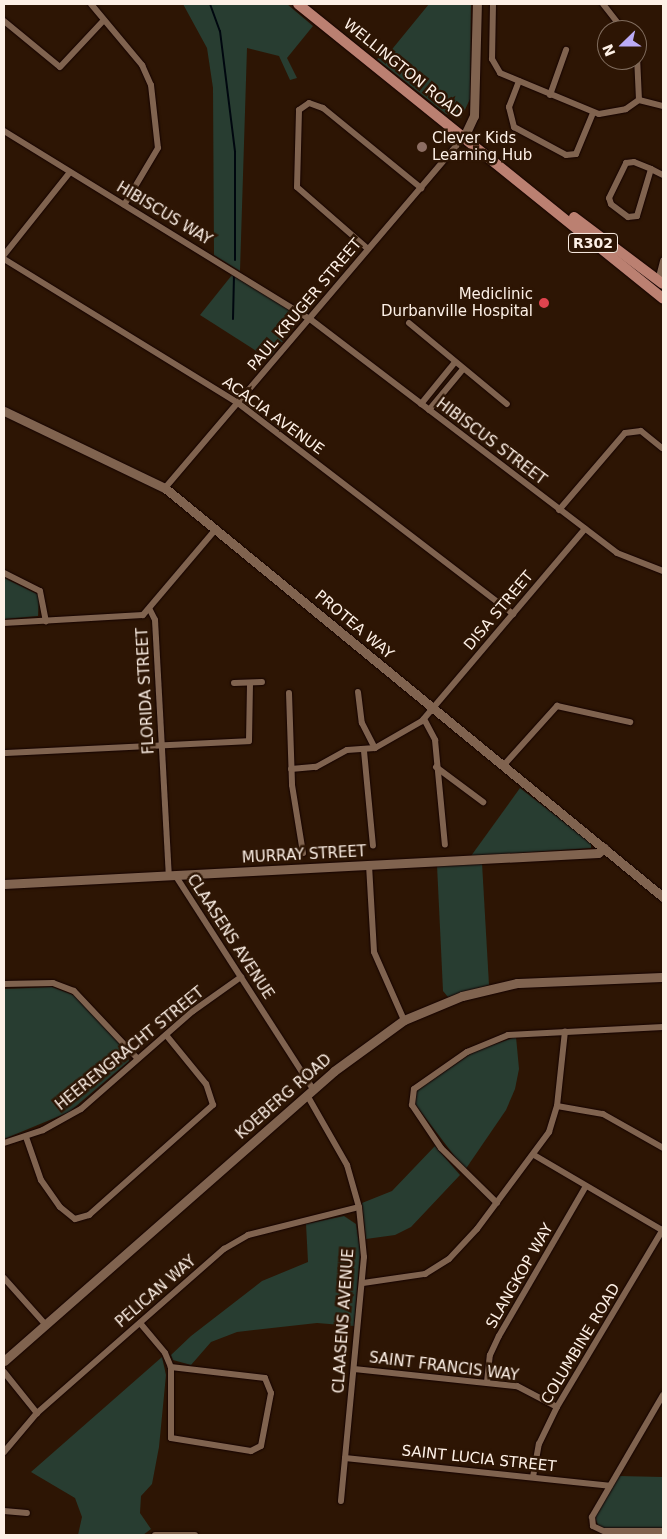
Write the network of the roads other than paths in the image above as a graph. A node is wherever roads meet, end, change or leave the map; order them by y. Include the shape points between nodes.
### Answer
1 (91, 4) edge
2 (298, 4) edge
3 (477, 4) edge
4 (493, 4) edge
5 (603, 4) edge
6 (4, 20) edge
7 (104, 20) junction
8 (615, 20) edge
9 (566, 50) dead end
10 (638, 70) edge
11 (519, 82) junction
12 (550, 95) junction
13 (639, 100) junction
14 (663, 106) edge
15 (593, 113) junction
16 (4, 131) edge
17 (464, 137) junction
18 (651, 170) junction
19 (70, 172) junction
20 (663, 175) edge
21 (421, 188) junction
22 (538, 194) junction
23 (124, 205) junction
24 (368, 250) junction
25 (4, 257) edge
26 (663, 260) edge
27 (658, 278) edge
28 (648, 286) junction
29 (663, 298) edge
30 (310, 319) junction
31 (409, 323) dead end
32 (455, 362) junction
33 (463, 369) junction
34 (238, 403) junction
35 (421, 404) junction
36 (507, 404) dead end
37 (429, 410) junction
38 (4, 411) edge
39 (662, 448) dead end
40 (165, 488) junction
41 (559, 510) junction
42 (216, 529) junction
43 (585, 529) junction
44 (663, 571) edge
45 (4, 573) edge
46 (150, 610) junction
47 (513, 614) junction
48 (46, 621) junction
49 (4, 623) edge
50 (250, 682) junction
51 (262, 682) dead end
52 (234, 683) dead end
53 (358, 692) dead end
54 (289, 693) dead end
55 (433, 708) junction
56 (424, 719) junction
57 (630, 722) dead end
58 (162, 748) junction
59 (375, 748) junction
60 (364, 751) junction
61 (4, 753) edge
62 (503, 766) junction
63 (436, 767) junction
64 (291, 770) junction
65 (483, 802) dead end
66 (445, 845) dead end
67 (373, 846) dead end
68 (604, 848) junction
69 (303, 853) dead end
70 (369, 865) junction
71 (172, 875) junction
72 (4, 884) edge
73 (663, 897) edge
74 (663, 972) edge
75 (642, 976) junction
76 (241, 978) junction
77 (663, 978) edge
78 (4, 984) edge
79 (404, 1020) junction
80 (663, 1027) edge
81 (565, 1031) junction
82 (166, 1036) junction
83 (138, 1059) junction
84 (310, 1092) junction
85 (557, 1106) junction
86 (26, 1138) junction
87 (4, 1143) edge
88 (663, 1148) edge
89 (534, 1155) junction
90 (586, 1186) junction
91 (497, 1203) junction
92 (359, 1207) junction
93 (663, 1230) edge
94 (4, 1278) edge
95 (362, 1283) junction
96 (140, 1323) junction
97 (45, 1324) junction
98 (4, 1361) edge
99 (171, 1367) junction
100 (354, 1369) junction
101 (4, 1372) edge
102 (487, 1382) junction
103 (663, 1395) edge
104 (557, 1407) junction
105 (37, 1413) junction
106 (4, 1452) edge
107 (345, 1458) junction
108 (533, 1477) junction
109 (610, 1486) junction
110 (341, 1501) dead end
111 (4, 1511) edge
112 (27, 1513) dead end
113 (602, 1531) junction
114 (663, 1531) edge
115 (155, 1535) edge
116 (195, 1535) edge
117 (612, 1535) edge

1 - 7 street
2 - 17 main road, WELLINGTON ROAD / R302
3 - 17 street via 475,110
4 - 11 street via 493,63 500,73
5 - 8 street
6 - 7 street via 60,67
7 - 23 street via 146,70 158,136 157,152
9 - 12 street
10 - 13 street
11 - 12 street
11 - 15 street via 509,107 514,127 566,155 576,154
12 - 15 street
13 - 14 street
13 - 15 street via 608,114
16 - 19 street, HIBISCUS WAY
17 - 21 street, PAUL KRUGER STREET
17 - 22 main road, WELLINGTON ROAD / R302
18 - 18 street via 631,162 624,164 609,198 611,204 628,217 638,216
18 - 20 street
19 - 23 street, HIBISCUS WAY
19 - 25 street
21 - 24 street, PAUL KRUGER STREET
21 - 24 street via 323,108 309,103 298,110 297,186
22 - 27 main road, WELLINGTON ROAD / R302
22 - 28 main road, WELLINGTON ROAD / R302
23 - 30 street, HIBISCUS WAY
24 - 30 street, PAUL KRUGER STREET
25 - 34 street, ACACIA AVENUE
26 - 27 street
27 - 28 street
28 - 29 main road, WELLINGTON ROAD / R302
30 - 34 street, PAUL KRUGER STREET
30 - 35 street, HIBISCUS STREET
31 - 32 street
32 - 33 street
32 - 35 street
33 - 36 street
33 - 37 street
34 - 40 street, PAUL KRUGER STREET
34 - 47 street, ACACIA AVENUE
35 - 37 street, HIBISCUS STREET
37 - 41 street, HIBISCUS STREET
38 - 40 street, PROTEA WAY
39 - 41 street via 641,431 625,433
40 - 42 street, PROTEA WAY
41 - 43 street, HIBISCUS STREET
42 - 46 street, FLORIDA STREET
42 - 55 street, PROTEA WAY
43 - 44 street, HIBISCUS STREET via 628,560
43 - 47 street, DISA STREET
45 - 48 street via 40,591
46 - 48 street via 140,616
46 - 58 street, FLORIDA STREET via 155,620
47 - 55 street, DISA STREET
48 - 49 street
50 - 51 street
50 - 52 street
50 - 58 street via 252,738 248,741
53 - 59 street via 362,723
54 - 64 street
55 - 56 street, DISA STREET
55 - 62 street, PROTEA WAY
56 - 59 street
56 - 63 street via 434,740
57 - 62 street via 557,706
58 - 61 street
58 - 71 street, FLORIDA STREET
59 - 60 street
60 - 64 street via 348,750 316,767
60 - 67 street
62 - 68 street, PROTEA WAY
63 - 65 street
63 - 66 street
64 - 69 street
68 - 70 street, MURRAY STREET via 598,852
68 - 73 street, PROTEA WAY
70 - 71 street, MURRAY STREET
70 - 79 street via 374,952
71 - 72 street, MURRAY STREET
71 - 76 street, CLAASENS AVENUE
74 - 75 street, KOEBERG ROAD
75 - 77 street, KOEBERG ROAD
75 - 79 street, KOEBERG ROAD via 510,985 462,996
76 - 82 street, HEERENGRACHT STREET
76 - 84 street, CLAASENS AVENUE
78 - 83 street via 53,983 74,990
79 - 84 street, KOEBERG ROAD
80 - 81 street
81 - 85 street
81 - 91 street via 524,1032 491,1040 412,1092 412,1105 441,1148
82 - 83 street, HEERENGRACHT STREET
82 - 86 street via 206,1084 213,1105 88,1215 75,1219 60,1207 41,1180
83 - 86 street, HEERENGRACHT STREET via 81,1109
84 - 92 street, CLAASENS AVENUE via 347,1165
84 - 97 street, KOEBERG ROAD
85 - 88 street via 603,1114
85 - 89 street
86 - 87 street, HEERENGRACHT STREET
89 - 90 street
89 - 91 street
90 - 93 street
90 - 102 street, SLANGKOP WAY via 499,1336 490,1355
91 - 95 street via 461,1247 436,1268 414,1278
92 - 95 street, CLAASENS AVENUE
92 - 96 street, PELICAN WAY via 236,1242
93 - 104 street, COLUMBINE ROAD
94 - 97 street
95 - 100 street, CLAASENS AVENUE
96 - 99 street via 165,1352
96 - 105 street, PELICAN WAY
97 - 98 street, KOEBERG ROAD
99 - 99 street via 167,1428 173,1440 251,1451 261,1446 271,1392 265,1378
100 - 102 street, SAINT FRANCIS WAY
100 - 107 street, CLAASENS AVENUE
101 - 105 street
102 - 104 street, SAINT FRANCIS WAY via 517,1386
103 - 109 street
104 - 108 street, COLUMBINE ROAD via 539,1444
105 - 106 street, PELICAN WAY
107 - 108 street, SAINT LUCIA STREET
107 - 110 street, CLAASENS AVENUE
108 - 109 street, SAINT LUCIA STREET
109 - 113 street via 591,1520
111 - 112 street
113 - 114 street
113 - 117 street
115 - 116 street

